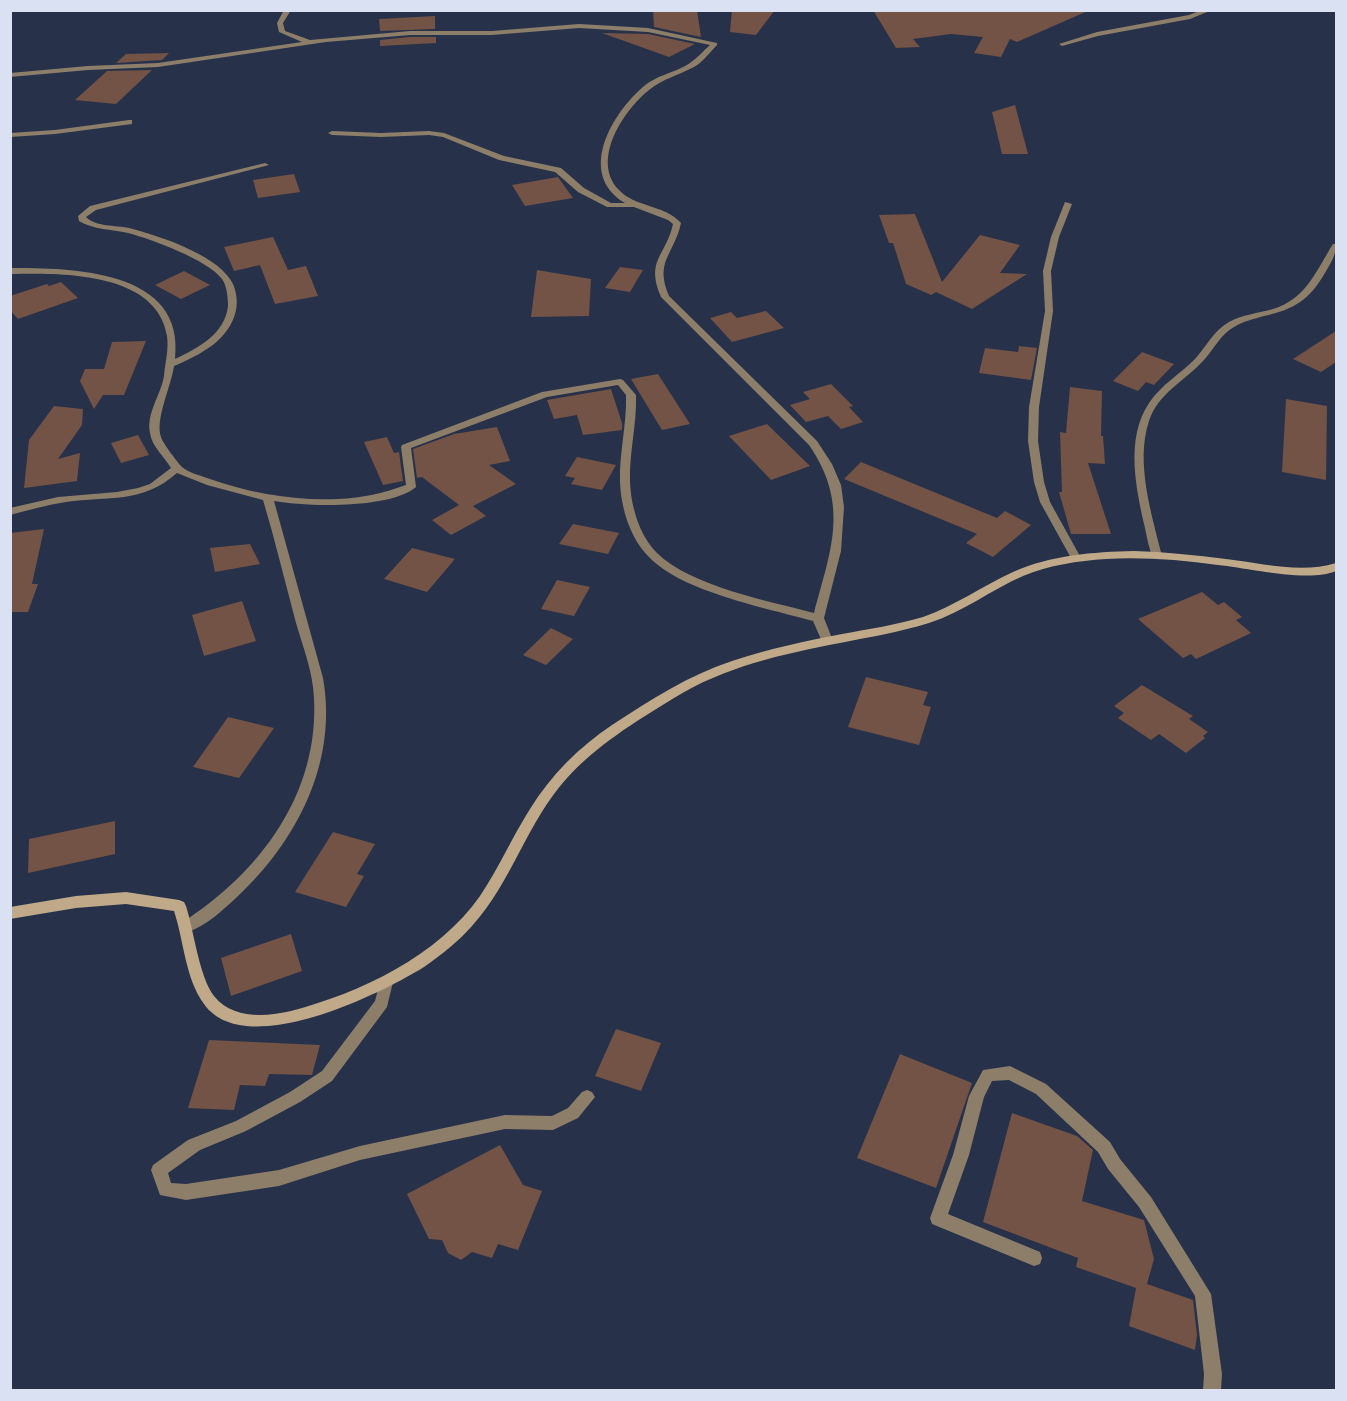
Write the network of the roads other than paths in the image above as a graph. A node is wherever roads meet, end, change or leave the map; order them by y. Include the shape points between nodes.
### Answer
1 (288, 10) edge
2 (1209, 10) edge
3 (326, 40) junction
4 (1062, 44) dead end
5 (10, 75) edge
6 (129, 122) dead end
7 (332, 133) dead end
8 (10, 135) edge
9 (265, 165) dead end
10 (1068, 204) dead end
11 (632, 205) junction
12 (1336, 246) edge
13 (10, 271) edge
14 (168, 365) junction
15 (177, 468) junction
16 (268, 499) junction
17 (10, 512) edge
18 (1157, 556) junction
19 (1076, 558) junction
20 (1336, 567) edge
21 (818, 618) junction
22 (827, 641) junction
23 (10, 913) edge
24 (188, 926) junction
25 (386, 982) junction
26 (587, 1097) dead end
27 (1034, 1258) dead end
28 (1212, 1390) edge

1 - 3 street via 280,23 282,32 302,40
2 - 4 street
3 - 5 street via 158,65
3 - 11 street via 587,26 648,30 715,44 695,62 652,83 610,139 603,164 607,178
6 - 8 street
7 - 11 street via 444,135 502,158 558,170 581,190 610,205
9 - 14 street via 93,208 82,216 93,225 167,243 201,260 227,281 233,305 229,322 198,352
10 - 19 street via 1047,271 1049,311 1034,407 1033,441 1038,482 1045,502
11 - 21 street via 673,218 677,223 659,264 657,279 665,297 813,443 829,467 838,500 839,537
12 - 18 street via 1306,294 1288,306 1226,328 1152,405 1142,432 1141,477
13 - 14 street via 77,272 128,286 154,299 171,332
14 - 15 street via 154,431
15 - 16 street via 241,493
15 - 17 street via 165,481 137,494 55,501
16 - 21 street via 353,501 395,494 411,487 406,447 545,394 620,382 632,395 626,455 628,502 632,520 650,552 682,574 744,598
16 - 24 street via 320,696 315,761 299,805 265,858 225,901
18 - 19 street
18 - 20 street via 1304,572
19 - 22 street via 1020,573 929,619
21 - 22 street
22 - 25 street via 712,673 597,742 543,800 475,913 429,955
23 - 24 street via 126,898 179,906
24 - 25 street via 204,997 229,1016 267,1021 289,1017
25 - 26 street via 382,1003 327,1076 242,1126 194,1145 159,1170 166,1190 186,1192 279,1178 360,1153 506,1122 553,1124 573,1113
27 - 28 street via 938,1218 977,1096 988,1075 1010,1072 1041,1089 1104,1147 1145,1202 1203,1294

